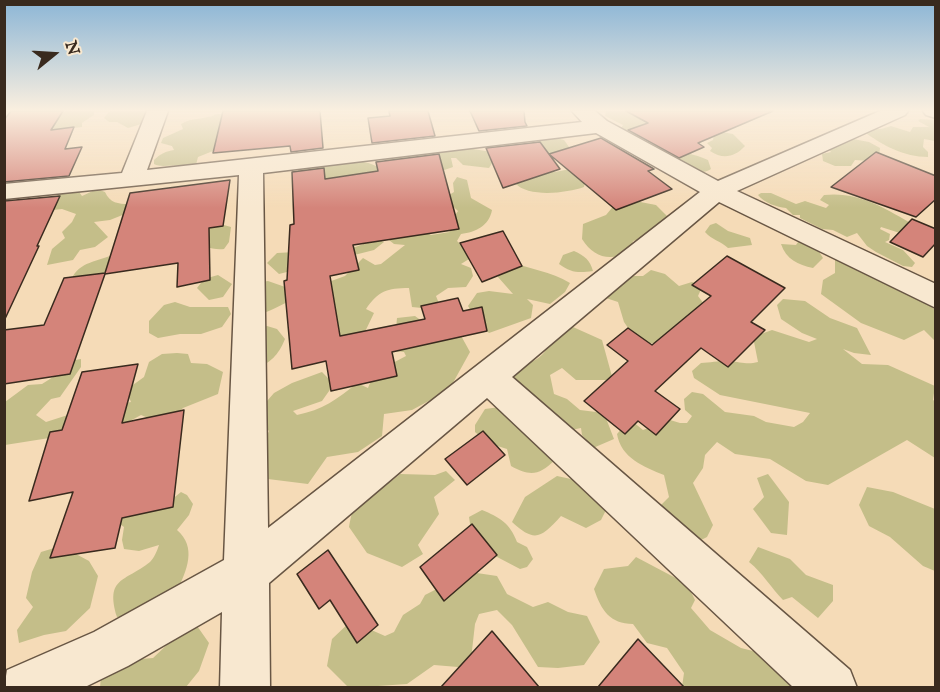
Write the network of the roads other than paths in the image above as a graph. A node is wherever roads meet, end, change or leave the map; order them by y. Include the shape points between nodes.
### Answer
1 (145, 143) edge
2 (415, 143) edge
3 (635, 143) edge
4 (825, 143) edge
5 (251, 167) junction
6 (132, 178) junction
7 (717, 191) junction
8 (4, 192) edge
9 (936, 297) edge
10 (488, 377) junction
11 (246, 573) junction
12 (25, 687) edge
13 (245, 687) edge
14 (832, 687) edge

1 - 6 street
2 - 5 street
3 - 7 street
4 - 7 street
5 - 6 street
5 - 11 street
6 - 8 street
7 - 9 street
7 - 10 street
10 - 11 street
10 - 14 street
11 - 12 street via 111,649
11 - 13 street

